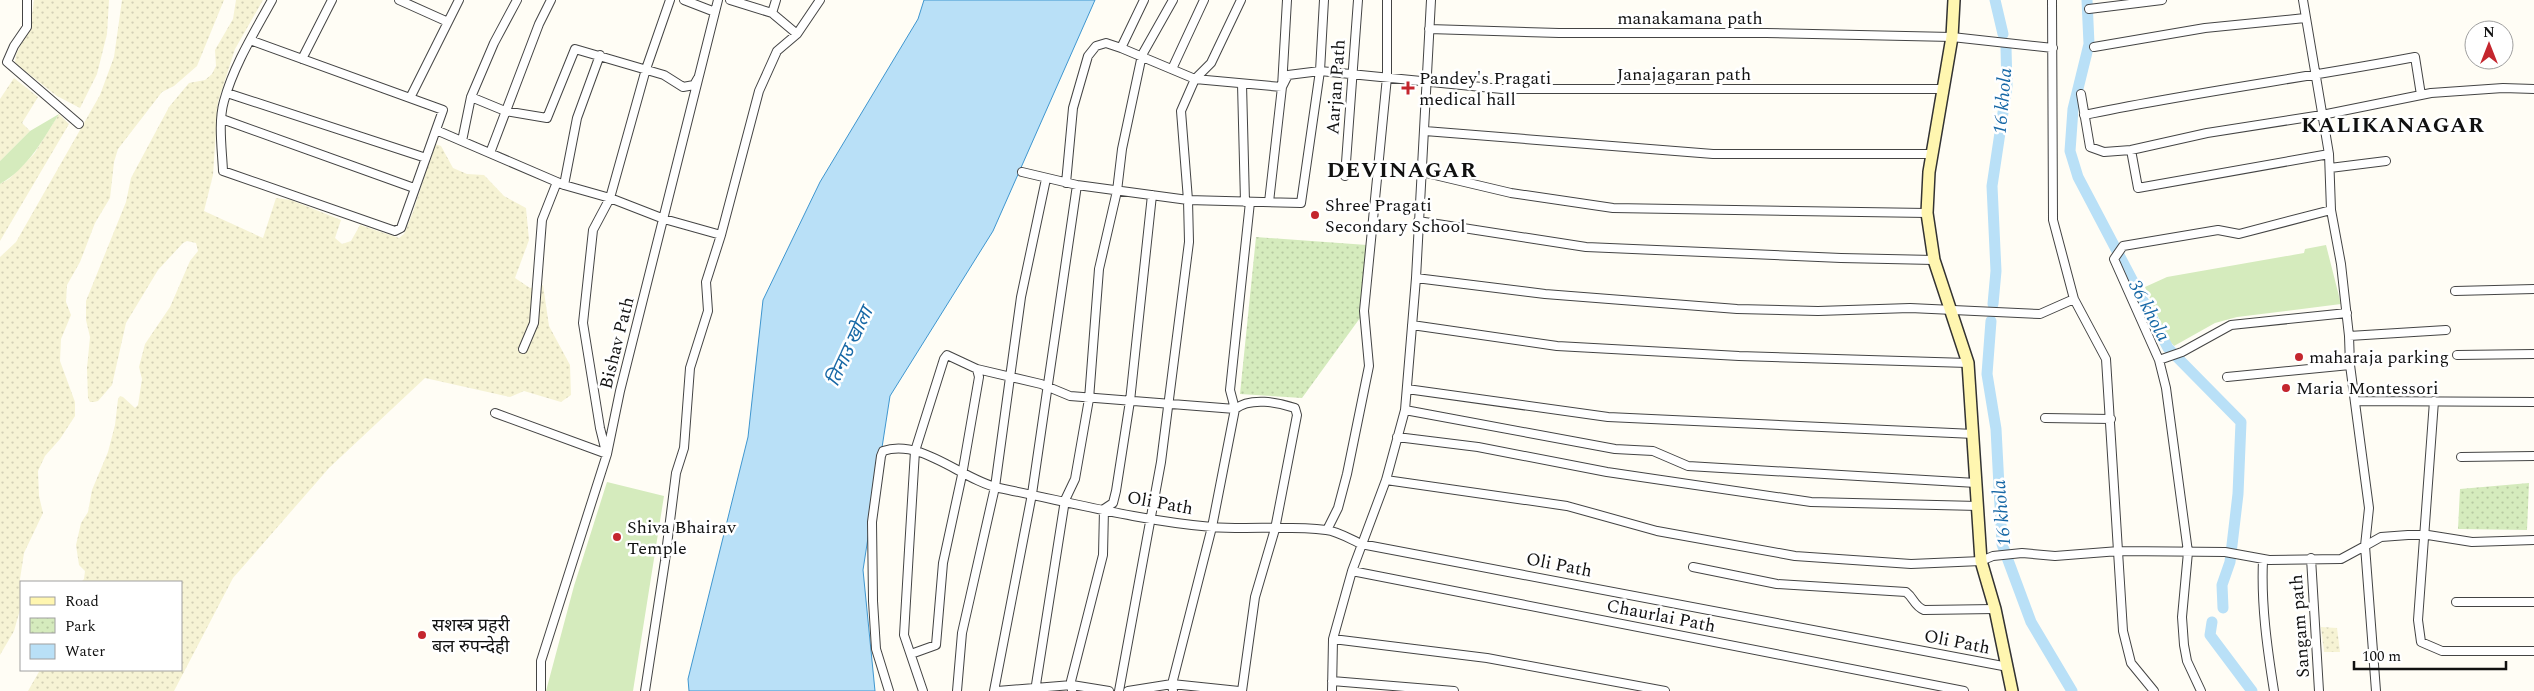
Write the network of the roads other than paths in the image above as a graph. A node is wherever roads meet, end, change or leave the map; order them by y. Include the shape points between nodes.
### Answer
1 (27, 0) edge
2 (272, 0) edge
3 (332, 0) edge
4 (399, 0) edge
5 (459, 0) edge
6 (517, 0) edge
7 (551, 0) edge
8 (670, 0) edge
9 (684, 0) edge
10 (718, 0) edge
11 (730, 0) edge
12 (776, 0) edge
13 (820, 0) edge
14 (1144, 0) edge
15 (1173, 0) edge
16 (1204, 0) edge
17 (1241, 0) edge
18 (1287, 0) edge
19 (1324, 0) edge
20 (1358, 0) edge
21 (1387, 0) edge
22 (1431, 0) edge
23 (1954, 0) edge
24 (2052, 0) edge
25 (2162, 0) edge
26 (2303, 0) edge
27 (414, 3) edge
28 (2089, 9) dead end
29 (715, 12) junction
30 (772, 13) junction
31 (2304, 18) junction
32 (448, 22) junction
33 (1429, 29) junction
34 (797, 34) junction
35 (1952, 37) junction
36 (250, 40) junction
37 (2094, 47) dead end
38 (1121, 48) junction
39 (2053, 48) junction
40 (600, 55) junction
41 (1142, 55) junction
42 (302, 59) junction
43 (646, 69) junction
44 (1172, 69) junction
45 (1320, 71) junction
46 (1351, 75) junction
47 (700, 76) junction
48 (2314, 76) junction
49 (1387, 77) junction
50 (1195, 79) junction
51 (1428, 80) junction
52 (1242, 84) junction
53 (1282, 87) junction
54 (1942, 89) junction
55 (2534, 89) edge
56 (227, 93) junction
57 (2081, 94) dead end
58 (2421, 96) junction
59 (471, 97) junction
60 (410, 98) junction
61 (505, 111) junction
62 (2084, 115) junction
63 (2322, 115) junction
64 (222, 119) junction
65 (78, 124) dead end
66 (436, 130) junction
67 (1425, 131) junction
68 (462, 141) junction
69 (2131, 150) junction
70 (490, 153) junction
71 (1932, 154) junction
72 (2329, 154) junction
73 (426, 158) junction
74 (2386, 160) dead end
75 (2330, 168) junction
76 (1022, 172) dead end
77 (1422, 172) junction
78 (1345, 176) dead end
79 (1046, 179) junction
80 (560, 183) junction
81 (1066, 183) junction
82 (1077, 185) junction
83 (414, 188) junction
84 (1117, 191) junction
85 (1152, 195) junction
86 (610, 198) junction
87 (1188, 200) junction
88 (1248, 202) junction
89 (1269, 202) junction
90 (2331, 210) junction
91 (1927, 213) junction
92 (664, 219) junction
93 (1418, 221) junction
94 (721, 235) junction
95 (1934, 260) junction
96 (1416, 278) junction
97 (2534, 289) edge
98 (2455, 291) dead end
99 (2074, 299) junction
100 (1951, 311) junction
101 (2347, 313) junction
102 (1412, 325) junction
103 (2446, 330) dead end
104 (2349, 336) junction
105 (523, 349) dead end
106 (2534, 354) edge
107 (2457, 356) dead end
108 (2159, 360) junction
109 (1968, 363) junction
110 (2350, 365) junction
111 (977, 368) junction
112 (1010, 376) junction
113 (2227, 377) dead end
114 (1047, 388) junction
115 (1407, 390) junction
116 (1089, 399) junction
117 (1130, 401) junction
118 (2355, 401) junction
119 (2434, 401) junction
120 (2534, 402) edge
121 (1169, 403) junction
122 (1235, 409) junction
123 (1405, 410) junction
124 (495, 413) dead end
125 (2045, 418) dead end
126 (2110, 419) junction
127 (1974, 434) junction
128 (1397, 437) junction
129 (915, 451) junction
130 (607, 454) junction
131 (2534, 456) edge
132 (2461, 457) dead end
133 (962, 475) junction
134 (1386, 480) junction
135 (1976, 484) junction
136 (995, 487) junction
137 (1032, 494) junction
138 (1065, 500) junction
139 (1978, 506) junction
140 (1104, 509) junction
141 (1149, 517) junction
142 (1212, 527) junction
143 (1275, 529) junction
144 (1327, 530) junction
145 (2423, 535) junction
146 (2534, 540) edge
147 (1361, 544) junction
148 (2365, 546) junction
149 (2119, 551) junction
150 (2188, 552) junction
151 (2310, 558) junction
152 (2263, 560) junction
153 (1981, 561) junction
154 (1693, 567) dead end
155 (1352, 570) junction
156 (2456, 602) dead end
157 (2534, 602) edge
158 (1995, 610) junction
159 (1334, 639) junction
160 (2534, 651) edge
161 (910, 654) junction
162 (2008, 667) junction
163 (1332, 681) junction
164 (1072, 688) edge
165 (1173, 688) edge
166 (1035, 690) edge
167 (541, 691) edge
168 (645, 691) edge
169 (889, 691) edge
170 (923, 691) edge
171 (957, 691) edge
172 (996, 691) edge
173 (1109, 691) edge
174 (1119, 691) edge
175 (1128, 691) edge
176 (1241, 691) edge
177 (1332, 691) edge
178 (1454, 691) edge
179 (1666, 691) edge
180 (1964, 691) edge
181 (2012, 691) edge
182 (2154, 691) edge
183 (2201, 691) edge
184 (2274, 691) edge
185 (2319, 691) edge
186 (2376, 691) edge

1 - 65 street via 27,28 7,62
2 - 36 street
3 - 42 street
4 - 27 street
5 - 32 street
6 - 59 street
7 - 61 street
8 - 43 street
9 - 29 street
10 - 29 street, Bishav Path
11 - 30 street
12 - 30 street
13 - 34 street
14 - 38 street
15 - 41 street
16 - 44 street
17 - 50 street via 1211,64
18 - 53 street
19 - 45 street
20 - 46 street, Aarjan Path
21 - 49 street
22 - 33 street
23 - 35 street
24 - 39 street
25 - 28 street
26 - 31 street
27 - 32 street
29 - 47 street, Bishav Path
30 - 34 street
31 - 37 street via 2205,28
31 - 48 street
32 - 60 street
33 - 35 street, manakamana path
33 - 51 street
34 - 94 street via 777,51 759,91
35 - 39 street, manakamana path
35 - 54 street
36 - 42 street
36 - 56 street
38 - 41 street
38 - 81 street via 1106,43 1096,46 1088,56 1073,108
39 - 99 street via 2054,220
40 - 43 street
40 - 61 street via 575,49 547,118
40 - 80 street via 577,118
41 - 44 street
41 - 84 street via 1122,149
42 - 60 street
43 - 47 street via 683,87 694,85
43 - 86 street
44 - 50 street
45 - 46 street, Janajagaran path
45 - 53 street, Janajagaran path via 1288,75
45 - 89 street via 1301,203
46 - 49 street, Janajagaran path
46 - 78 street, Aarjan Path
47 - 92 street, Bishav Path
48 - 58 street via 2415,57
48 - 62 street
48 - 63 street
49 - 51 street, Janajagaran path
49 - 144 street via 1364,311 1369,366 1347,474 1338,508
50 - 52 street
50 - 87 street via 1182,111
51 - 54 street, Janajagaran path via 1502,89
51 - 67 street
52 - 53 street
52 - 88 street
53 - 89 street
54 - 71 street
55 - 58 street via 2503,88
56 - 64 street
56 - 73 street
57 - 62 street
58 - 63 street
59 - 61 street
59 - 68 street
60 - 66 street via 443,110
61 - 70 street
62 - 69 street via 2090,147 2104,152
63 - 69 street via 2207,133
63 - 72 street
64 - 83 street
64 - 83 street via 223,171 395,231 401,228
66 - 68 street
66 - 73 street
67 - 71 street via 1713,154
67 - 77 street
68 - 70 street
69 - 72 street via 2138,188
70 - 80 street
71 - 91 street
72 - 75 street
73 - 83 street
74 - 75 street
75 - 90 street
76 - 79 street
77 - 91 street via 1510,193 1614,208
77 - 93 street
79 - 81 street
79 - 112 street via 1021,297
80 - 86 street
80 - 105 street via 542,220 534,323
81 - 82 street
82 - 84 street
82 - 114 street
84 - 85 street
84 - 116 street via 1099,269
85 - 87 street
85 - 117 street
86 - 92 street
86 - 130 street via 593,230 583,323
87 - 88 street
87 - 121 street via 1189,242
88 - 89 street
88 - 122 street via 1230,390
90 - 101 street
90 - 108 street via 2239,234 2218,230 2124,246 2114,260
91 - 95 street
92 - 94 street
92 - 130 street, Bishav Path
93 - 95 street via 1586,247
93 - 96 street
94 - 168 street via 706,282 708,311 690,368 684,448 676,473
95 - 100 street
96 - 100 street via 1545,294 1737,310 1910,308
96 - 102 street
97 - 98 street
99 - 100 street via 2040,314
99 - 126 street via 2106,359
100 - 109 street
101 - 104 street
101 - 108 street via 2231,325 2182,352
102 - 109 street via 1557,346
102 - 115 street
103 - 104 street
104 - 110 street
106 - 107 street
108 - 150 street via 2166,388
109 - 127 street
110 - 113 street
110 - 118 street
111 - 112 street
111 - 129 street via 953,356 947,355 944,359
111 - 133 street
112 - 114 street
112 - 136 street
114 - 116 street
114 - 137 street
115 - 123 street
115 - 127 street via 1608,417
116 - 117 street
116 - 138 street via 1075,479
117 - 121 street
117 - 140 street via 1113,503
118 - 119 street
118 - 148 street via 2369,508
119 - 120 street
119 - 145 street
121 - 122 street
121 - 141 street
122 - 142 street
122 - 143 street via 1241,404 1261,402 1295,408 1297,415
123 - 128 street
123 - 135 street via 1615,449 1653,451 1688,466
124 - 130 street
125 - 126 street
126 - 149 street
127 - 135 street
128 - 134 street
128 - 139 street via 1478,447 1616,474 1810,502
129 - 133 street, Oli Path via 933,456
129 - 161 street via 904,635
129 - 169 street, Oli Path via 883,451 872,522 876,649
130 - 167 street, Bishav Path via 541,660
131 - 132 street
133 - 136 street, Oli Path
133 - 161 street via 943,563 936,646
134 - 147 street
134 - 153 street via 1566,506 1657,531 1795,556 1911,564
135 - 139 street
136 - 137 street, Oli Path
136 - 171 street via 962,633
137 - 138 street, Oli Path
137 - 172 street
138 - 140 street, Oli Path
138 - 166 street
139 - 153 street
140 - 141 street, Oli Path
140 - 164 street via 1103,555
141 - 142 street, Oli Path
141 - 174 street
142 - 143 street, Oli Path
142 - 165 street
143 - 144 street, Oli Path
143 - 176 street via 1255,597
144 - 147 street, Oli Path
145 - 146 street via 2472,542
145 - 148 street via 2381,537
145 - 160 street via 2418,620 2421,642 2442,651
147 - 155 street
147 - 162 street, Oli Path
148 - 151 street via 2341,559
148 - 186 street
149 - 150 street
149 - 153 street via 1993,556
149 - 182 street via 2124,631 2131,663
150 - 152 street via 2225,552
150 - 183 street via 2182,617 2184,645 2187,661
151 - 152 street
151 - 185 street, Sangam path
152 - 184 street, Sangam path via 2265,632
153 - 158 street
154 - 158 street via 1777,584 1906,592 1917,607 1924,610
155 - 159 street
155 - 180 street, Chaurlai Path
156 - 157 street
158 - 162 street
159 - 163 street
159 - 179 street via 1487,658
161 - 170 street
162 - 181 street
163 - 177 street
163 - 178 street
164 - 166 street
164 - 173 street
165 - 175 street
165 - 176 street
166 - 172 street

